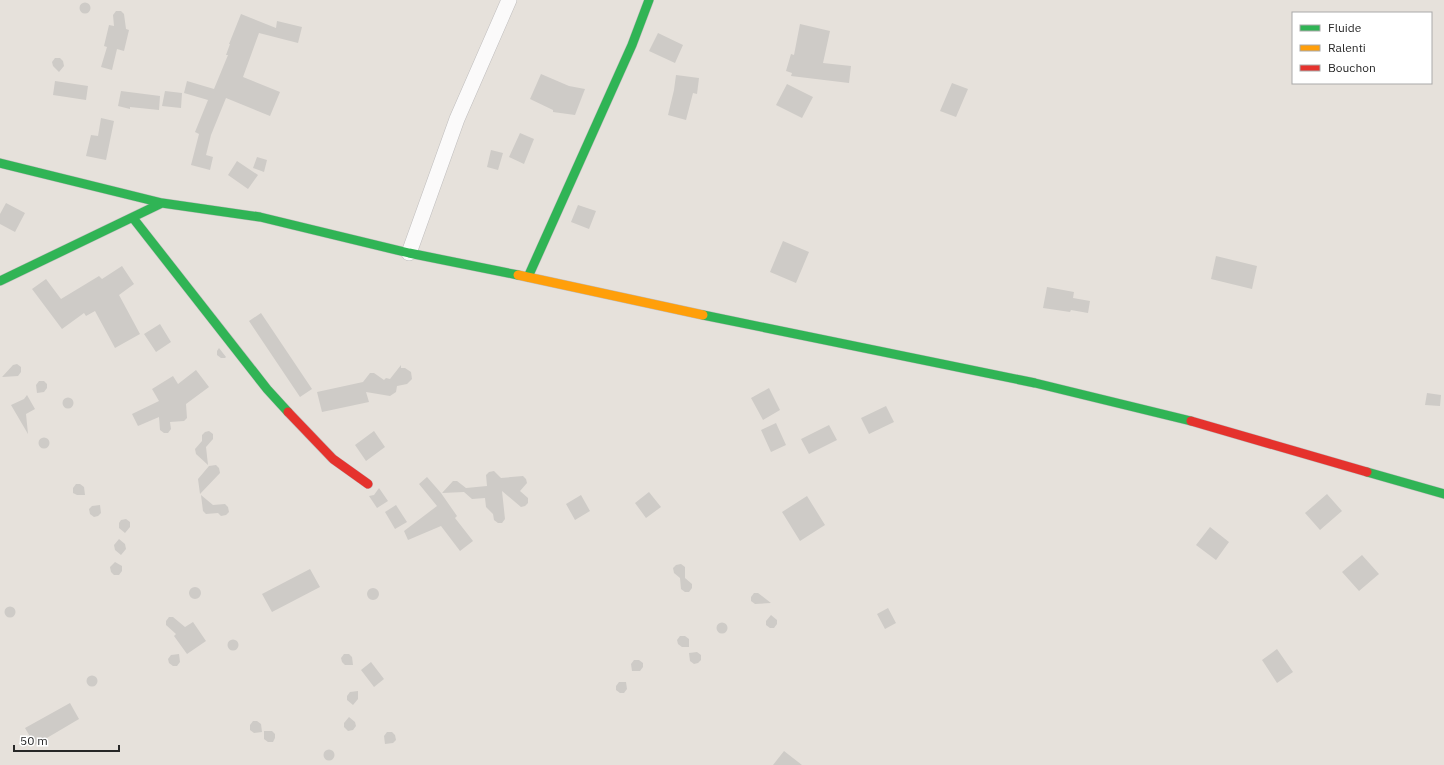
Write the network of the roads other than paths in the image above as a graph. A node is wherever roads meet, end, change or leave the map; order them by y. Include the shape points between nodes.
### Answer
1 (509, 0) edge
2 (649, 0) edge
3 (0, 164) edge
4 (162, 203) junction
5 (133, 218) junction
6 (409, 253) junction
7 (528, 277) junction
8 (0, 281) edge
9 (368, 484) dead end
10 (1444, 494) edge

1 - 6 street via 457,119
2 - 7 main road via 632,45
3 - 4 main road
4 - 5 main road
4 - 6 main road via 260,217
5 - 8 main road
5 - 9 main road via 266,390 333,459
6 - 7 main road
7 - 10 main road via 1042,385 1190,420

